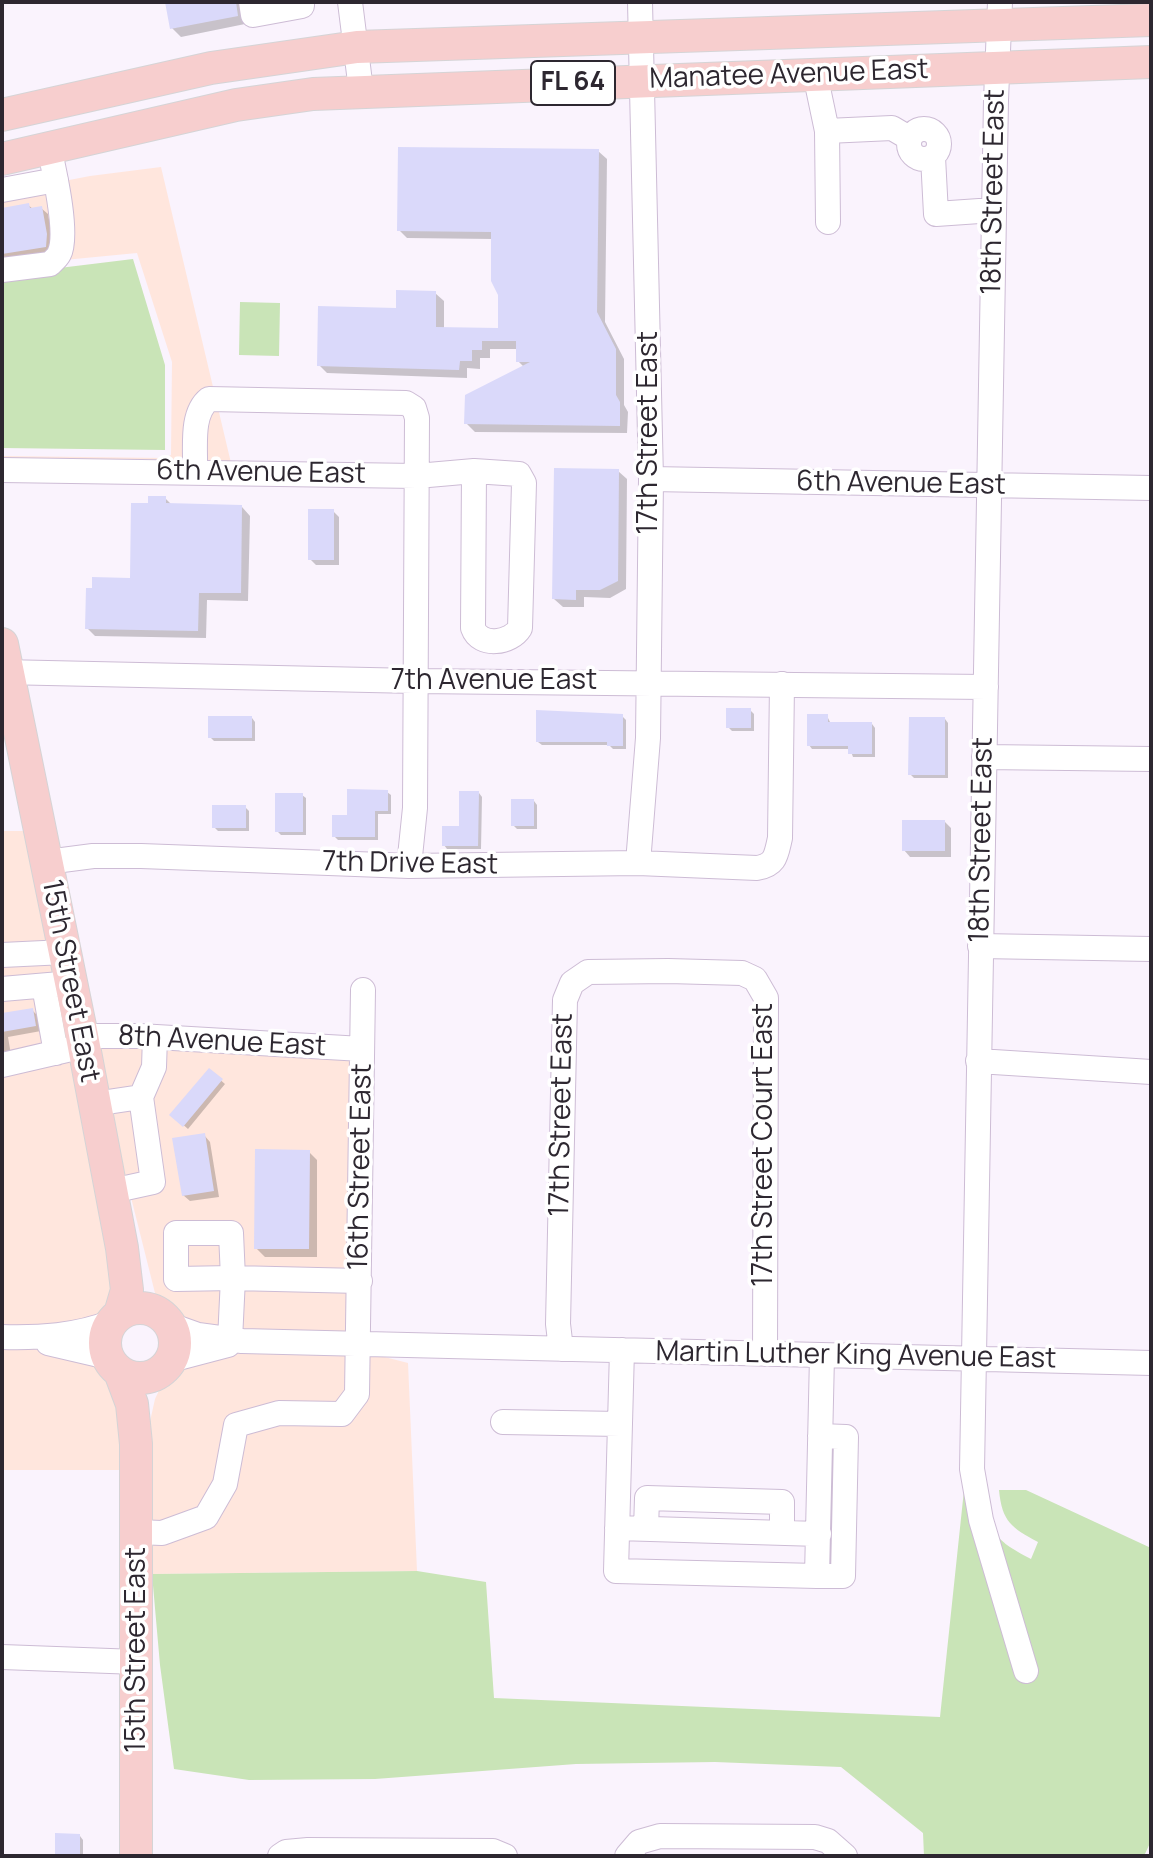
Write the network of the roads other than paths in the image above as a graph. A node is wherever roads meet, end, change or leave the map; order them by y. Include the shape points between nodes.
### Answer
1 (251, 2) edge
2 (302, 2) edge
3 (350, 2) edge
4 (640, 2) edge
5 (1000, 13) edge
6 (1151, 20) edge
7 (642, 38) junction
8 (357, 47) junction
9 (1151, 62) edge
10 (996, 67) junction
11 (815, 74) junction
12 (644, 81) junction
13 (361, 90) junction
14 (2, 115) edge
15 (827, 131) junction
16 (49, 147) junction
17 (2, 159) edge
18 (56, 180) junction
19 (2, 190) edge
20 (994, 210) junction
21 (828, 222) dead end
22 (2, 270) edge
23 (2, 470) edge
24 (474, 471) junction
25 (195, 473) junction
26 (417, 476) junction
27 (651, 479) junction
28 (989, 485) junction
29 (1151, 488) edge
30 (4, 663) edge
31 (415, 681) junction
32 (647, 682) junction
33 (782, 684) junction
34 (986, 687) junction
35 (984, 757) junction
36 (1151, 759) edge
37 (47, 862) junction
38 (638, 863) junction
39 (409, 866) junction
40 (980, 946) junction
41 (1151, 949) edge
42 (2, 955) edge
43 (668, 971) joint
44 (60, 974) junction
45 (2, 989) edge
46 (363, 990) dead end
47 (155, 1037) junction
48 (74, 1045) junction
49 (362, 1049) junction
50 (978, 1061) junction
51 (2, 1065) edge
52 (1151, 1072) edge
53 (141, 1097) junction
54 (94, 1104) junction
55 (114, 1179) junction
56 (360, 1281) junction
57 (116, 1318) junction
58 (161, 1318) junction
59 (14, 1338) edge
60 (236, 1341) junction
61 (359, 1344) junction
62 (561, 1349) junction
63 (622, 1350) junction
64 (765, 1354) junction
65 (822, 1356) junction
66 (974, 1359) junction
67 (1151, 1363) edge
68 (114, 1364) junction
69 (164, 1367) junction
70 (503, 1422) dead end
71 (620, 1424) junction
72 (820, 1436) junction
73 (136, 1444) junction
74 (617, 1528) junction
75 (137, 1532) junction
76 (819, 1534) junction
77 (817, 1576) junction
78 (2, 1657) edge
79 (137, 1662) junction
80 (1026, 1671) dead end
81 (136, 1856) edge
82 (280, 1856) edge
83 (505, 1856) edge
84 (627, 1856) edge
85 (845, 1856) edge

1 - 2 street via 253,15
3 - 8 street
4 - 7 street, 17th Street East
5 - 6 main road, Manatee Avenue East / FL 64
5 - 7 main road, Manatee Avenue East / FL 64
5 - 10 street, 18th Street East
7 - 8 main road, Manatee Avenue East / FL 64
7 - 12 street, 17th Street East
8 - 13 street
8 - 14 main road, Manatee Avenue East / FL 64 via 211,68
9 - 10 main road, Manatee Avenue East / FL 64
10 - 11 main road, Manatee Avenue East / FL 64
10 - 20 street, 18th Street East
11 - 12 main road, Manatee Avenue East / FL 64
11 - 15 street
12 - 13 main road, Manatee Avenue East / FL 64
12 - 27 street, 17th Street East
13 - 16 main road, Manatee Avenue East / FL 64 via 236,105
15 - 20 street via 892,128 909,138 918,157 933,157 936,214
15 - 21 street
16 - 17 main road, Manatee Avenue East / FL 64
16 - 18 street
18 - 19 street
18 - 22 street via 59,254 50,264
20 - 28 street, 18th Street East
23 - 25 street, 6th Avenue East
24 - 24 street, 6th Avenue East via 519,474 524,483 520,628 505,640 482,640 473,628
24 - 26 street, 6th Avenue East
25 - 26 street, 6th Avenue East
25 - 26 street via 197,415 209,399 406,403 417,418
26 - 31 street
27 - 28 street, 6th Avenue East
27 - 32 street, 17th Street East
28 - 29 street, 6th Avenue East
28 - 34 street, 18th Street East
30 - 31 street, 7th Avenue East
30 - 37 main road, 15th Street East
31 - 32 street, 7th Avenue East
31 - 39 street via 415,808
32 - 33 street, 7th Avenue East
32 - 38 street, 17th Street East
33 - 34 street, 7th Avenue East
33 - 38 street, 7th Drive East via 780,838 773,863 757,868
34 - 35 street, 18th Street East
35 - 36 street
35 - 40 street, 18th Street East
37 - 39 street, 7th Drive East via 141,856
37 - 44 main road, 15th Street East
38 - 39 street, 7th Drive East
40 - 41 street
40 - 50 street, 18th Street East
42 - 44 street
43 - 62 street, 17th Street East via 588,972 568,988 558,1294
43 - 64 street, 17th Street Court East via 742,973 755,979 766,998
44 - 45 street
44 - 48 main road, 15th Street East
46 - 49 street, 16th Street East
47 - 48 street, 8th Avenue East
47 - 49 street, 8th Avenue East
47 - 53 street via 154,1067
48 - 51 street, 8th Avenue East
48 - 54 main road, 15th Street East
49 - 56 street, 16th Street East
50 - 52 street
50 - 66 street, 18th Street East
53 - 54 street
53 - 55 street via 153,1182
54 - 55 main road, 15th Street East
55 - 57 main road via 127,1290
55 - 58 main road, 15th Street East via 137,1263
56 - 60 street via 233,1278
56 - 61 street, 16th Street East
57 - 58 main road via 135,1308
57 - 59 street via 91,1331
57 - 68 main road via 105,1339
58 - 60 street via 187,1332
58 - 69 main road via 175,1341
59 - 68 street
60 - 61 street, Martin Luther King Avenue East
60 - 69 street
61 - 62 street, Martin Luther King Avenue East
61 - 75 street, 16th Street East via 357,1394 342,1414 279,1413 236,1425 225,1484 206,1517 162,1533
62 - 63 street, Martin Luther King Avenue East
63 - 64 street, Martin Luther King Avenue East
63 - 71 street
64 - 65 street, Martin Luther King Avenue East
65 - 66 street, Martin Luther King Avenue East
65 - 72 street
66 - 67 street, Martin Luther King Avenue East
66 - 80 street, 18th Street East via 972,1469
68 - 69 main road via 137,1378
68 - 73 main road, 15th Street East via 132,1404
69 - 73 main road, 15th Street East via 147,1396
70 - 71 street
71 - 74 street
72 - 76 street
72 - 77 street via 846,1437 843,1576
73 - 75 main road, 15th Street East
74 - 76 street
74 - 77 street via 616,1571
75 - 79 main road, 15th Street East
76 - 77 street
78 - 79 street
79 - 81 main road, 15th Street East
82 - 83 street via 308,1850 493,1851
84 - 85 street via 639,1842 660,1836 815,1837

